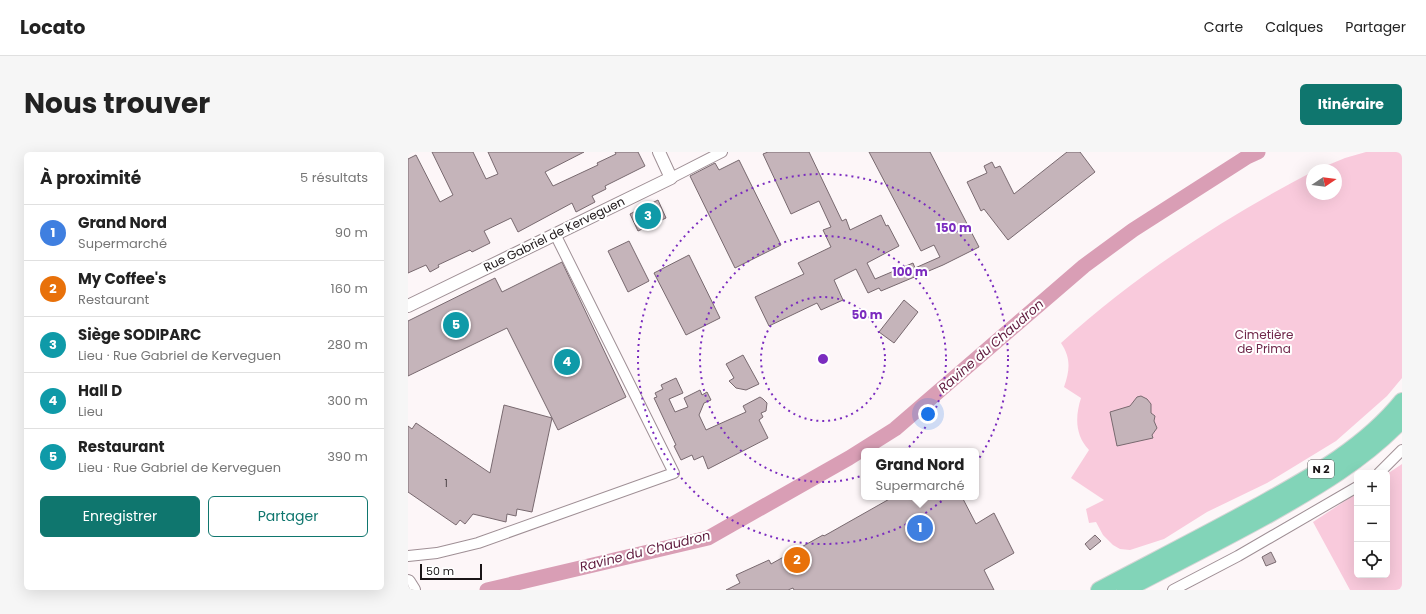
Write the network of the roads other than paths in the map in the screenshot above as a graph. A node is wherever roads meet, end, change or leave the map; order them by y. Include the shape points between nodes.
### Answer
1 (659, 152) edge
2 (722, 152) edge
3 (671, 178) junction
4 (555, 234) junction
5 (408, 306) edge
6 (1402, 401) edge
7 (1402, 420) edge
8 (1402, 450) edge
9 (1382, 470) edge
10 (1354, 489) edge
11 (408, 556) edge
12 (408, 582) edge
13 (413, 590) edge
14 (1099, 590) edge
15 (1126, 590) edge
16 (1173, 590) edge

1 - 3 street
2 - 3 street, Rue Gabriel de Kerveguen
3 - 4 street, Rue Gabriel de Kerveguen
4 - 5 street, Rue Gabriel de Kerveguen
4 - 11 street via 674,473 478,543 437,553
6 - 14 highway, N 2 via 1392,414 1350,450 1308,478
7 - 15 highway, N 2 via 1357,460 1313,490
8 - 9 street
10 - 16 street via 1238,556
12 - 13 main road

